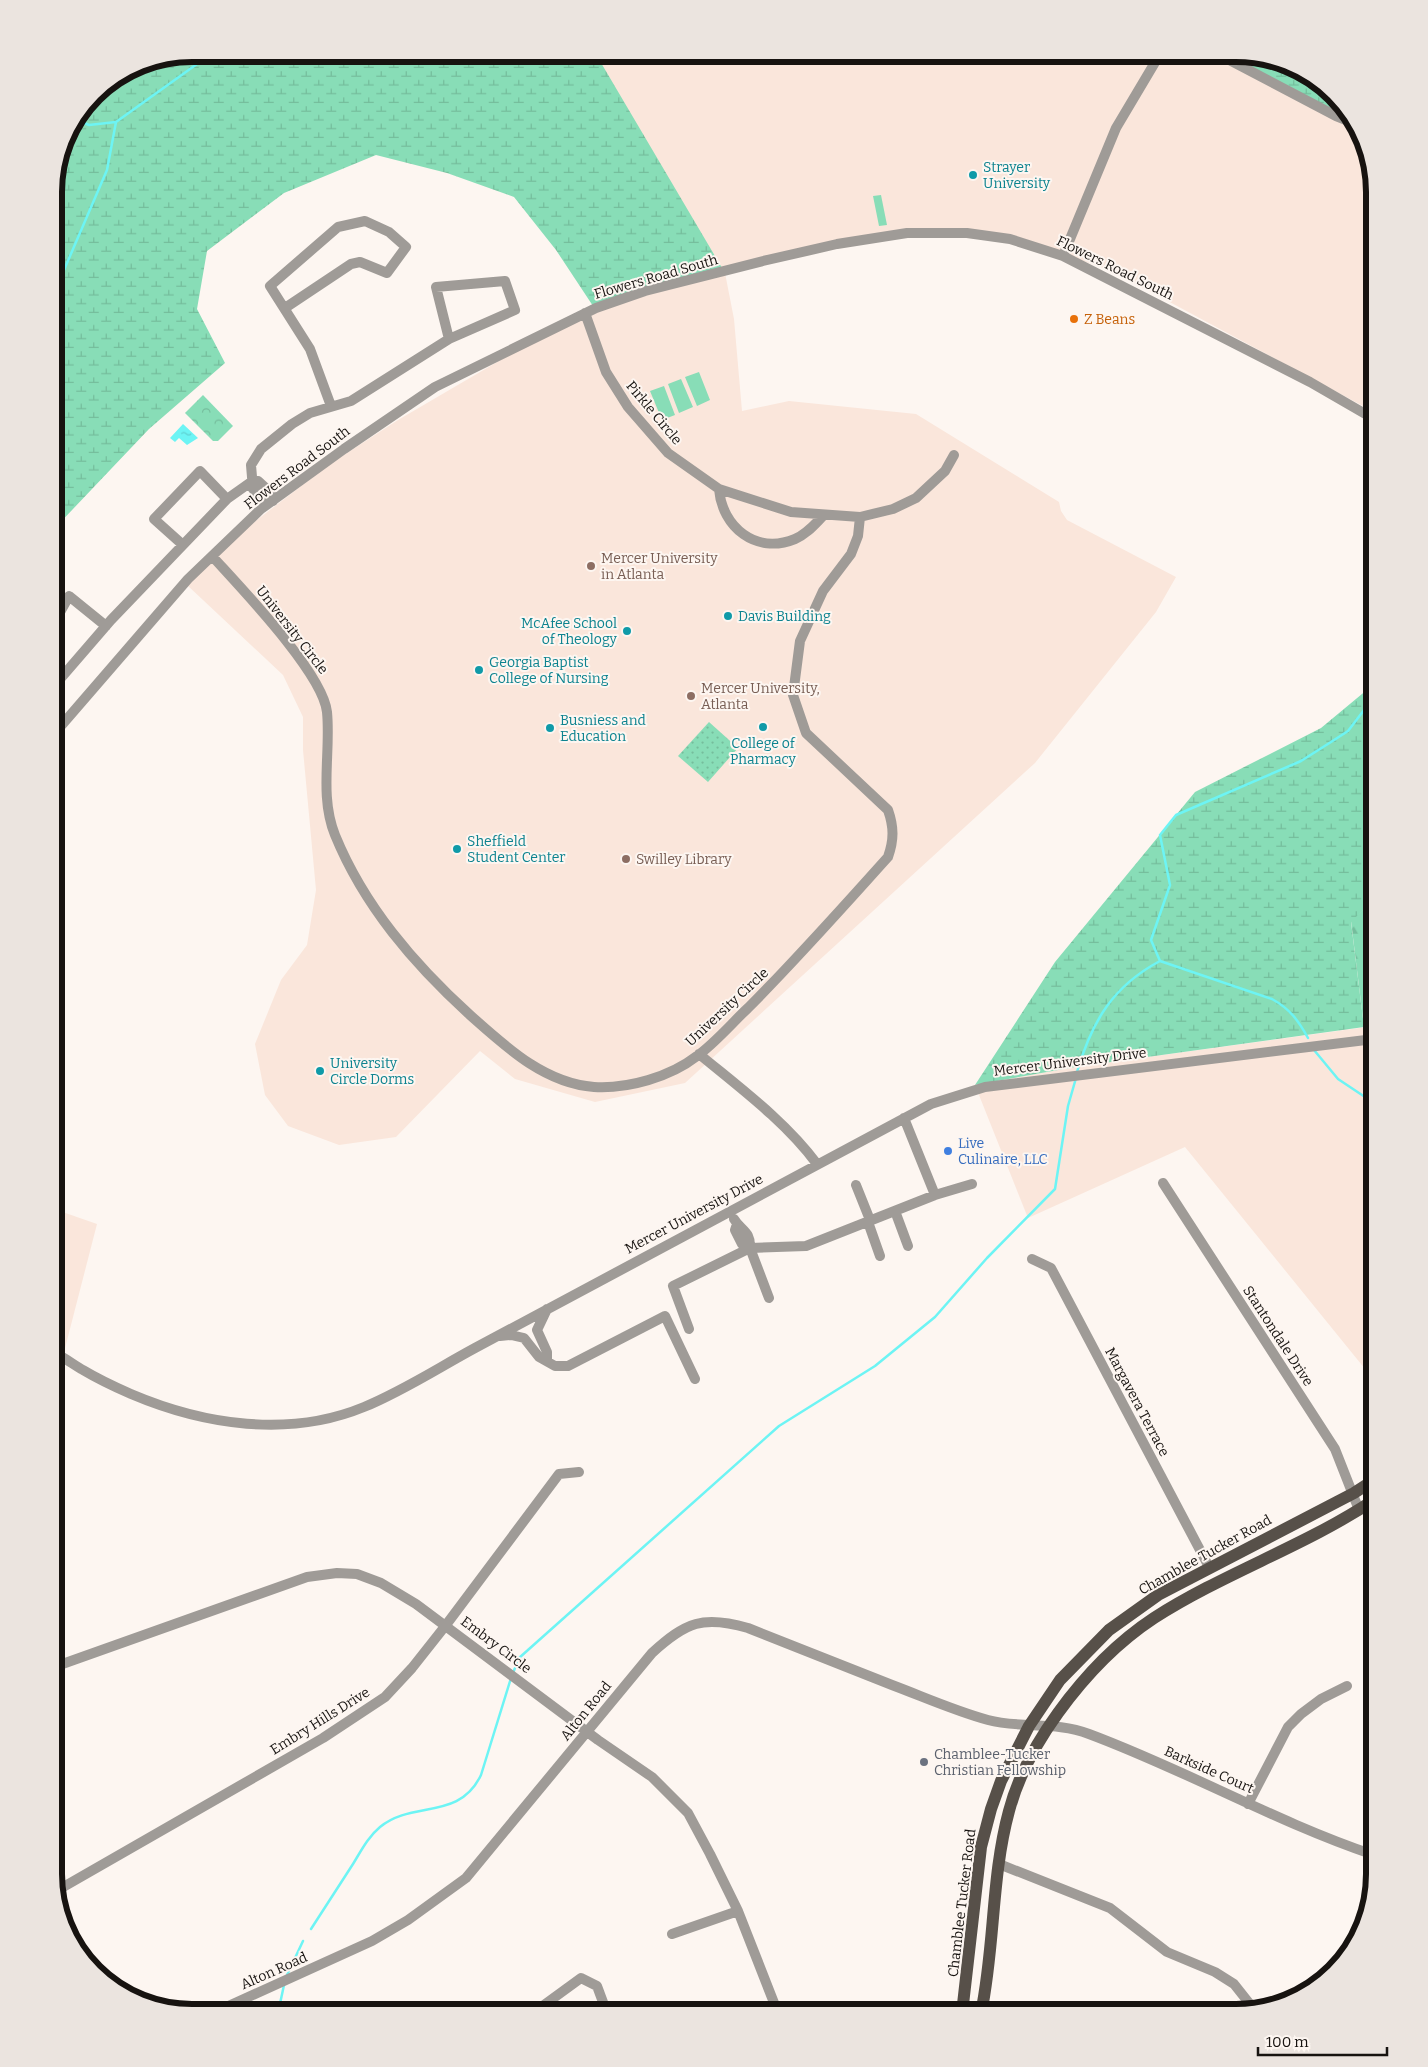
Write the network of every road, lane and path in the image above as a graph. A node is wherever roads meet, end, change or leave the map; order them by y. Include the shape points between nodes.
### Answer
1 (1155, 63) edge
2 (1235, 63) edge
3 (1342, 119) edge
4 (1064, 256) junction
5 (285, 308) junction
6 (585, 313) junction
7 (449, 339) junction
8 (331, 406) junction
9 (1366, 415) edge
10 (954, 455) dead end
11 (251, 482) junction
12 (719, 489) junction
13 (227, 498) junction
14 (273, 501) junction
15 (824, 515) junction
16 (860, 517) junction
17 (183, 545) junction
18 (212, 556) junction
19 (63, 608) edge
20 (106, 626) junction
21 (63, 676) edge
22 (63, 724) edge
23 (1366, 1040) edge
24 (699, 1054) junction
25 (904, 1118) junction
26 (817, 1164) junction
27 (1163, 1183) dead end
28 (972, 1184) dead end
29 (856, 1185) dead end
30 (935, 1195) junction
31 (728, 1211) junction
32 (895, 1211) junction
33 (869, 1221) junction
34 (908, 1246) dead end
35 (750, 1248) junction
36 (880, 1256) dead end
37 (1032, 1259) dead end
38 (769, 1298) dead end
39 (546, 1309) junction
40 (689, 1329) dead end
41 (540, 1336) junction
42 (494, 1337) junction
43 (529, 1343) junction
44 (62, 1358) edge
45 (547, 1360) junction
46 (695, 1379) dead end
47 (579, 1472) dead end
48 (1366, 1485) edge
49 (1354, 1493) junction
50 (1366, 1506) edge
51 (1360, 1510) junction
52 (1209, 1568) junction
53 (446, 1625) junction
54 (62, 1664) edge
55 (1347, 1686) dead end
56 (1049, 1725) junction
57 (1029, 1726) junction
58 (588, 1730) junction
59 (1248, 1804) junction
60 (1366, 1852) edge
61 (999, 1864) junction
62 (64, 1887) edge
63 (738, 1911) junction
64 (672, 1934) dead end
65 (1249, 2003) edge
66 (233, 2004) edge
67 (545, 2004) edge
68 (604, 2004) edge
69 (774, 2004) edge
70 (963, 2004) edge
71 (983, 2004) edge

1 - 4 street via 1116,128
2 - 3 street
4 - 6 street, Flowers Road South via 1010,239 967,233 907,233 836,244 754,264 644,292
4 - 9 street, Flowers Road South via 1310,382
5 - 5 street via 270,286 338,227 365,221 389,232 406,247 387,273 360,262 351,264
5 - 8 street via 310,349
6 - 12 street, Pirkle Circle via 606,372 628,407 668,453
6 - 14 street, Flowers Road South via 435,387
7 - 7 street via 515,310 505,280 436,287
7 - 8 street via 351,401
8 - 11 street via 292,424 261,450 251,465
10 - 16 street, Pirkle Circle via 945,471 916,498 893,509
11 - 13 street
11 - 14 street via 258,481 270,492
12 - 15 street, Pirkle Circle via 791,512
12 - 15 street via 720,504 727,518 741,534 763,543 794,539 809,531
13 - 17 street
13 - 17 street via 200,471 154,519
14 - 18 street, Flowers Road South
15 - 16 street, Pirkle Circle
16 - 24 street, University Circle via 858,536 851,554 823,590 800,641 793,696 806,733 888,810 893,822 892,846 888,858 778,978
17 - 20 street
18 - 22 street, Flowers Road South via 163,607
18 - 24 street, University Circle via 254,601 318,685 327,709 325,796 333,830 368,899 400,944 445,993 526,1064 586,1085 618,1086 644,1081
19 - 20 street via 70,596
20 - 21 street
23 - 25 street, Mercer University Drive via 985,1087 931,1104
24 - 26 street via 772,1116
25 - 26 street, Mercer University Drive
25 - 30 street
26 - 31 street, Mercer University Drive
27 - 49 street, Stantondale Drive via 1335,1449
28 - 30 street
29 - 33 street
30 - 32 street
31 - 35 street via 743,1227 750,1240
31 - 39 street, Mercer University Drive
32 - 33 street
32 - 34 street
33 - 35 street via 806,1246
33 - 36 street
35 - 38 street
35 - 40 street via 673,1286
37 - 52 street, Margavera Terrace via 1051,1268
39 - 41 street via 537,1330
39 - 42 street, Mercer University Drive
41 - 43 street
41 - 45 street via 548,1352
42 - 43 street via 512,1335
42 - 44 street, Mercer University Drive via 363,1408 329,1418 288,1424 248,1425 165,1407 130,1394
43 - 45 street via 539,1357
45 - 46 street via 555,1366 568,1366 665,1316
47 - 53 street, Embry Hills Drive via 559,1474
48 - 49 main road, Chamblee Tucker Road
49 - 51 street, Stantondale Drive
49 - 52 main road, Chamblee Tucker Road
50 - 51 main road
51 - 56 main road via 1153,1619 1102,1660
52 - 57 main road, Chamblee Tucker Road via 1158,1595 1109,1630 1060,1680
53 - 54 street, Embry Circle via 381,1583 357,1574 338,1573 307,1577 261,1592
53 - 58 street, Embry Circle
53 - 62 street, Embry Hills Drive via 385,1697
55 - 59 street via 1315,1704 1288,1727
56 - 57 street, Barkside Court
56 - 59 street, Barkside Court via 1088,1734 1184,1773
56 - 61 main road via 1032,1755 1009,1810
57 - 58 street, Alton Road via 1014,1726 964,1712 748,1628 708,1620 676,1634 652,1653
57 - 70 main road, Chamblee Tucker Road via 1001,1781 981,1847
58 - 63 street, Embry Circle via 652,1777 688,1813
58 - 66 street, Alton Road via 466,1878 408,1920 372,1941
59 - 60 street, Barkside Court
61 - 65 street via 1110,1908 1167,1952 1215,1972 1234,1984
61 - 71 main road
63 - 64 street
63 - 69 street, Embry Circle
67 - 68 street via 580,1978 597,1986

